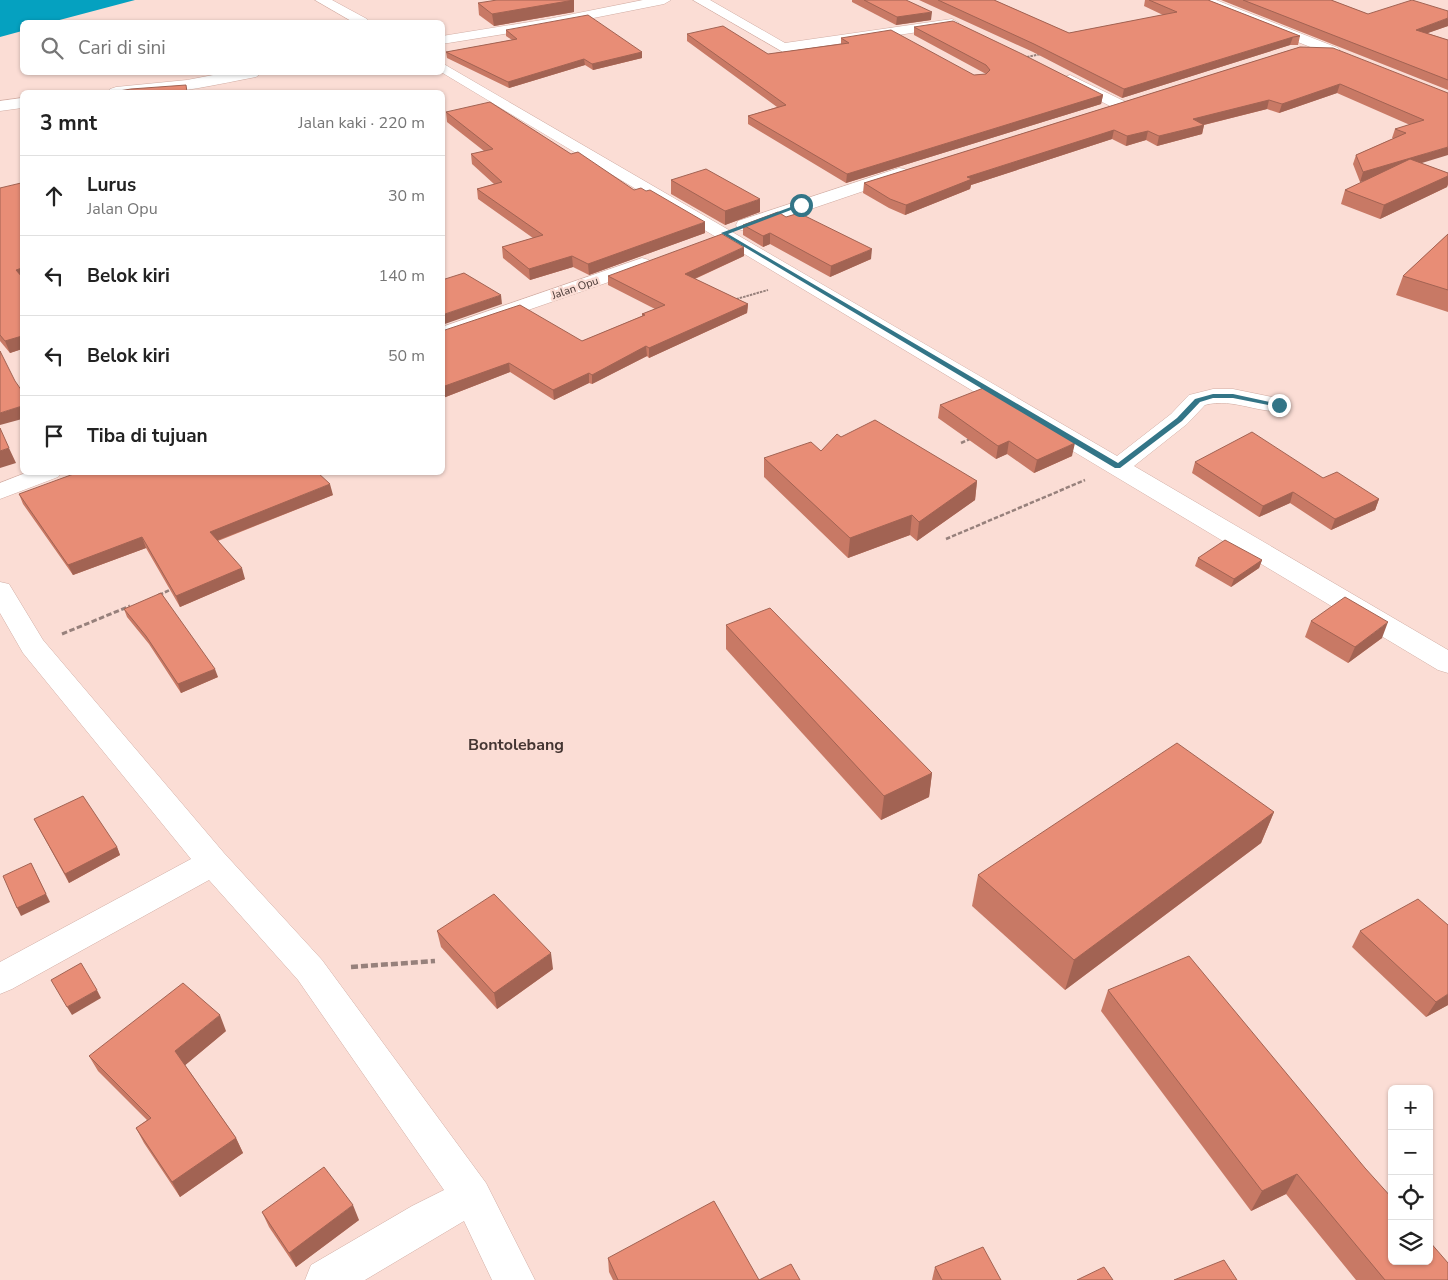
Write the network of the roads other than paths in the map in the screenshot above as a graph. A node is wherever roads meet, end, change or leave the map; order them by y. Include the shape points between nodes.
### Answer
1 (322, 0) edge
2 (664, 0) edge
3 (700, 0) edge
4 (1204, 0) edge
5 (928, 11) edge
6 (358, 20) edge
7 (952, 23) junction
8 (969, 30) edge
9 (896, 32) junction
10 (445, 40) edge
11 (912, 42) edge
12 (1333, 51) junction
13 (1286, 53) edge
14 (1027, 57) edge
15 (1350, 58) edge
16 (445, 69) edge
17 (240, 75) edge
18 (136, 90) edge
19 (1138, 100) edge
20 (20, 103) edge
21 (1120, 105) junction
22 (0, 106) edge
23 (1095, 112) edge
24 (915, 168) edge
25 (715, 237) junction
26 (659, 258) edge
27 (445, 333) edge
28 (1279, 405) dead end
29 (1118, 467) junction
30 (42, 475) edge
31 (0, 492) edge
32 (0, 590) edge
33 (1448, 663) edge
34 (214, 862) junction
35 (0, 979) edge
36 (472, 1196) junction
37 (326, 1280) edge
38 (514, 1280) edge

1 - 6 street
2 - 10 street
3 - 9 street via 783,48
4 - 12 street
5 - 7 street
7 - 8 street
7 - 9 street
9 - 11 street
12 - 13 street via 1307,49
12 - 15 street
14 - 21 street
16 - 25 street
17 - 18 street
19 - 21 street
20 - 22 street
21 - 23 street
24 - 25 street
25 - 29 street via 804,280
26 - 27 street, Jalan Opu
28 - 29 street via 1233,396 1198,400
29 - 33 street
30 - 31 street
32 - 34 street via 33,646
34 - 35 street
34 - 36 street via 310,970
36 - 37 street
36 - 38 street

